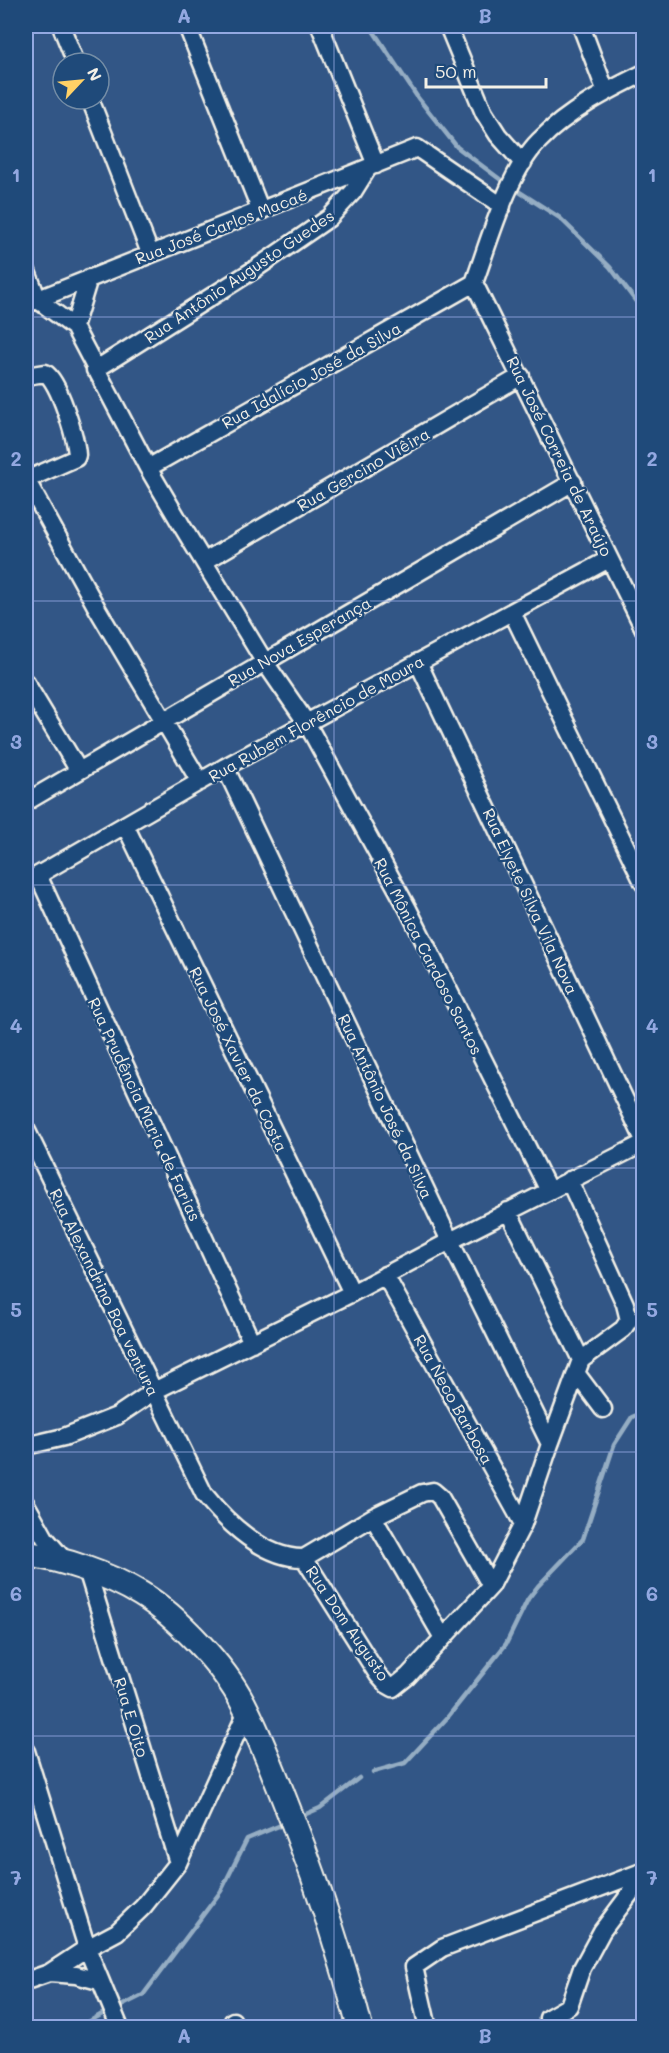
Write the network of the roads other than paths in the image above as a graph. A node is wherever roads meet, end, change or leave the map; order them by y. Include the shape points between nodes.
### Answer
1 (61, 26) edge
2 (187, 26) edge
3 (320, 26) edge
4 (448, 26) edge
5 (580, 26) edge
6 (71, 51) edge
7 (644, 74) edge
8 (606, 92) junction
9 (95, 111) edge
10 (523, 163) junction
11 (372, 166) junction
12 (502, 206) junction
13 (261, 212) junction
14 (150, 253) junction
15 (26, 269) edge
16 (88, 278) junction
17 (474, 283) junction
18 (32, 302) edge
19 (74, 327) junction
20 (95, 370) junction
21 (26, 376) edge
22 (521, 376) junction
23 (148, 468) junction
24 (26, 480) edge
25 (573, 482) junction
26 (609, 559) junction
27 (205, 561) junction
28 (512, 612) junction
29 (644, 629) edge
30 (264, 661) junction
31 (418, 662) junction
32 (26, 683) edge
33 (163, 720) junction
34 (306, 722) junction
35 (225, 767) junction
36 (79, 771) junction
37 (200, 782) junction
38 (26, 802) edge
39 (125, 825) junction
40 (32, 879) edge
41 (644, 884) edge
42 (26, 1129) edge
43 (644, 1142) edge
44 (569, 1180) junction
45 (549, 1191) junction
46 (508, 1211) junction
47 (450, 1241) junction
48 (385, 1275) junction
49 (352, 1293) junction
50 (252, 1343) junction
51 (579, 1367) junction
52 (154, 1391) junction
53 (603, 1409) dead end
54 (168, 1423) joint
55 (550, 1444) junction
56 (26, 1446) edge
57 (26, 1504) edge
58 (373, 1517) junction
59 (523, 1524) junction
60 (26, 1554) edge
61 (304, 1558) junction
62 (78, 1567) junction
63 (491, 1586) junction
64 (443, 1638) junction
65 (247, 1711) junction
66 (26, 1751) edge
67 (178, 1863) junction
68 (644, 1873) edge
69 (87, 1948) junction
70 (49, 1973) junction
71 (26, 1981) edge
72 (99, 1981) junction
73 (548, 2024) edge
74 (120, 2028) edge
75 (360, 2028) edge
76 (428, 2028) edge

1 - 6 street
2 - 13 street
3 - 11 street
4 - 10 street via 484,113
5 - 8 street
7 - 8 street
8 - 10 street via 555,126 537,142
9 - 14 street
10 - 12 street
11 - 12 street, Rua José Carlos Macaé via 417,148
11 - 13 street, Rua José Carlos Macaé
11 - 20 street, Rua Antônio Augusto Guedes via 329,218
12 - 17 street
13 - 14 street, Rua José Carlos Macaé
14 - 16 street, Rua José Carlos Macaé
15 - 18 street
16 - 18 street, Rua José Carlos Macaé
16 - 19 street
17 - 22 street, Rua José Correia de Araújo
17 - 23 street, Rua Idalício José da Silva
18 - 19 street
19 - 20 street, Rua Mônica Cardoso Santos
20 - 23 street, Rua Mônica Cardoso Santos
21 - 24 street via 45,373 53,380 77,446 76,458
22 - 25 street, Rua José Correia de Araújo
22 - 27 street, Rua Gercino Viêira
23 - 27 street, Rua Mônica Cardoso Santos
24 - 33 street
25 - 26 street, Rua José Correia de Araújo
25 - 30 street, Rua Nova Esperança
26 - 28 street, Rua Rubem Florêncio de Moura
26 - 29 street, Rua José Correia de Araújo
27 - 30 street, Rua Mônica Cardoso Santos
28 - 31 street, Rua Rubem Florêncio de Moura
28 - 41 street
30 - 33 street, Rua Nova Esperança
30 - 34 street, Rua Mônica Cardoso Santos
31 - 34 street, Rua Rubem Florêncio de Moura
31 - 43 street, Rua Elyete Silva Vila Nova
32 - 36 street
33 - 36 street, Rua Nova Esperança
33 - 37 street
34 - 35 street, Rua Rubem Florêncio de Moura
34 - 45 street, Rua Mônica Cardoso Santos via 408,909
35 - 37 street, Rua Rubem Florêncio de Moura
35 - 47 street, Rua Antônio José da Silva
36 - 38 street, Rua Nova Esperança
37 - 39 street, Rua Rubem Florêncio de Moura
39 - 40 street, Rua Rubem Florêncio de Moura
39 - 49 street, Rua José Xavier da Costa
40 - 50 street, Rua Prudência Maria de Farias
42 - 52 street, Rua Alexandrino Boa ventura
43 - 44 street
44 - 45 street
44 - 51 street via 629,1314 623,1329
45 - 46 street
46 - 47 street
46 - 51 street
47 - 48 street
47 - 55 street, Rua Antônio José da Silva
48 - 49 street
48 - 59 street, Rua Neco Barbosa
49 - 50 street
50 - 52 street
51 - 53 street
51 - 55 street, Rua Dom Augusto
52 - 54 street, Rua Alexandrino Boa ventura
52 - 56 street via 117,1416 63,1437
54 - 61 street, Rua Dom Augusto via 204,1494 223,1518 275,1552
55 - 59 street, Rua Dom Augusto
57 - 62 street via 45,1538
58 - 61 street
58 - 63 street via 422,1494 437,1493
58 - 64 street
59 - 63 street, Rua Dom Augusto
60 - 62 street
61 - 64 street, Rua Dom Augusto via 386,1684 393,1688 399,1685
62 - 65 street via 142,1594 174,1619 216,1663
62 - 67 street, Rua E Oito
63 - 64 street, Rua Dom Augusto
65 - 67 street
65 - 75 street via 309,1862
66 - 69 street
67 - 69 street via 117,1932
68 - 73 street via 602,1931 582,1968 569,2006
68 - 76 street via 442,1948 414,1967
69 - 70 street
69 - 72 street
70 - 71 street
70 - 72 street
72 - 74 street

